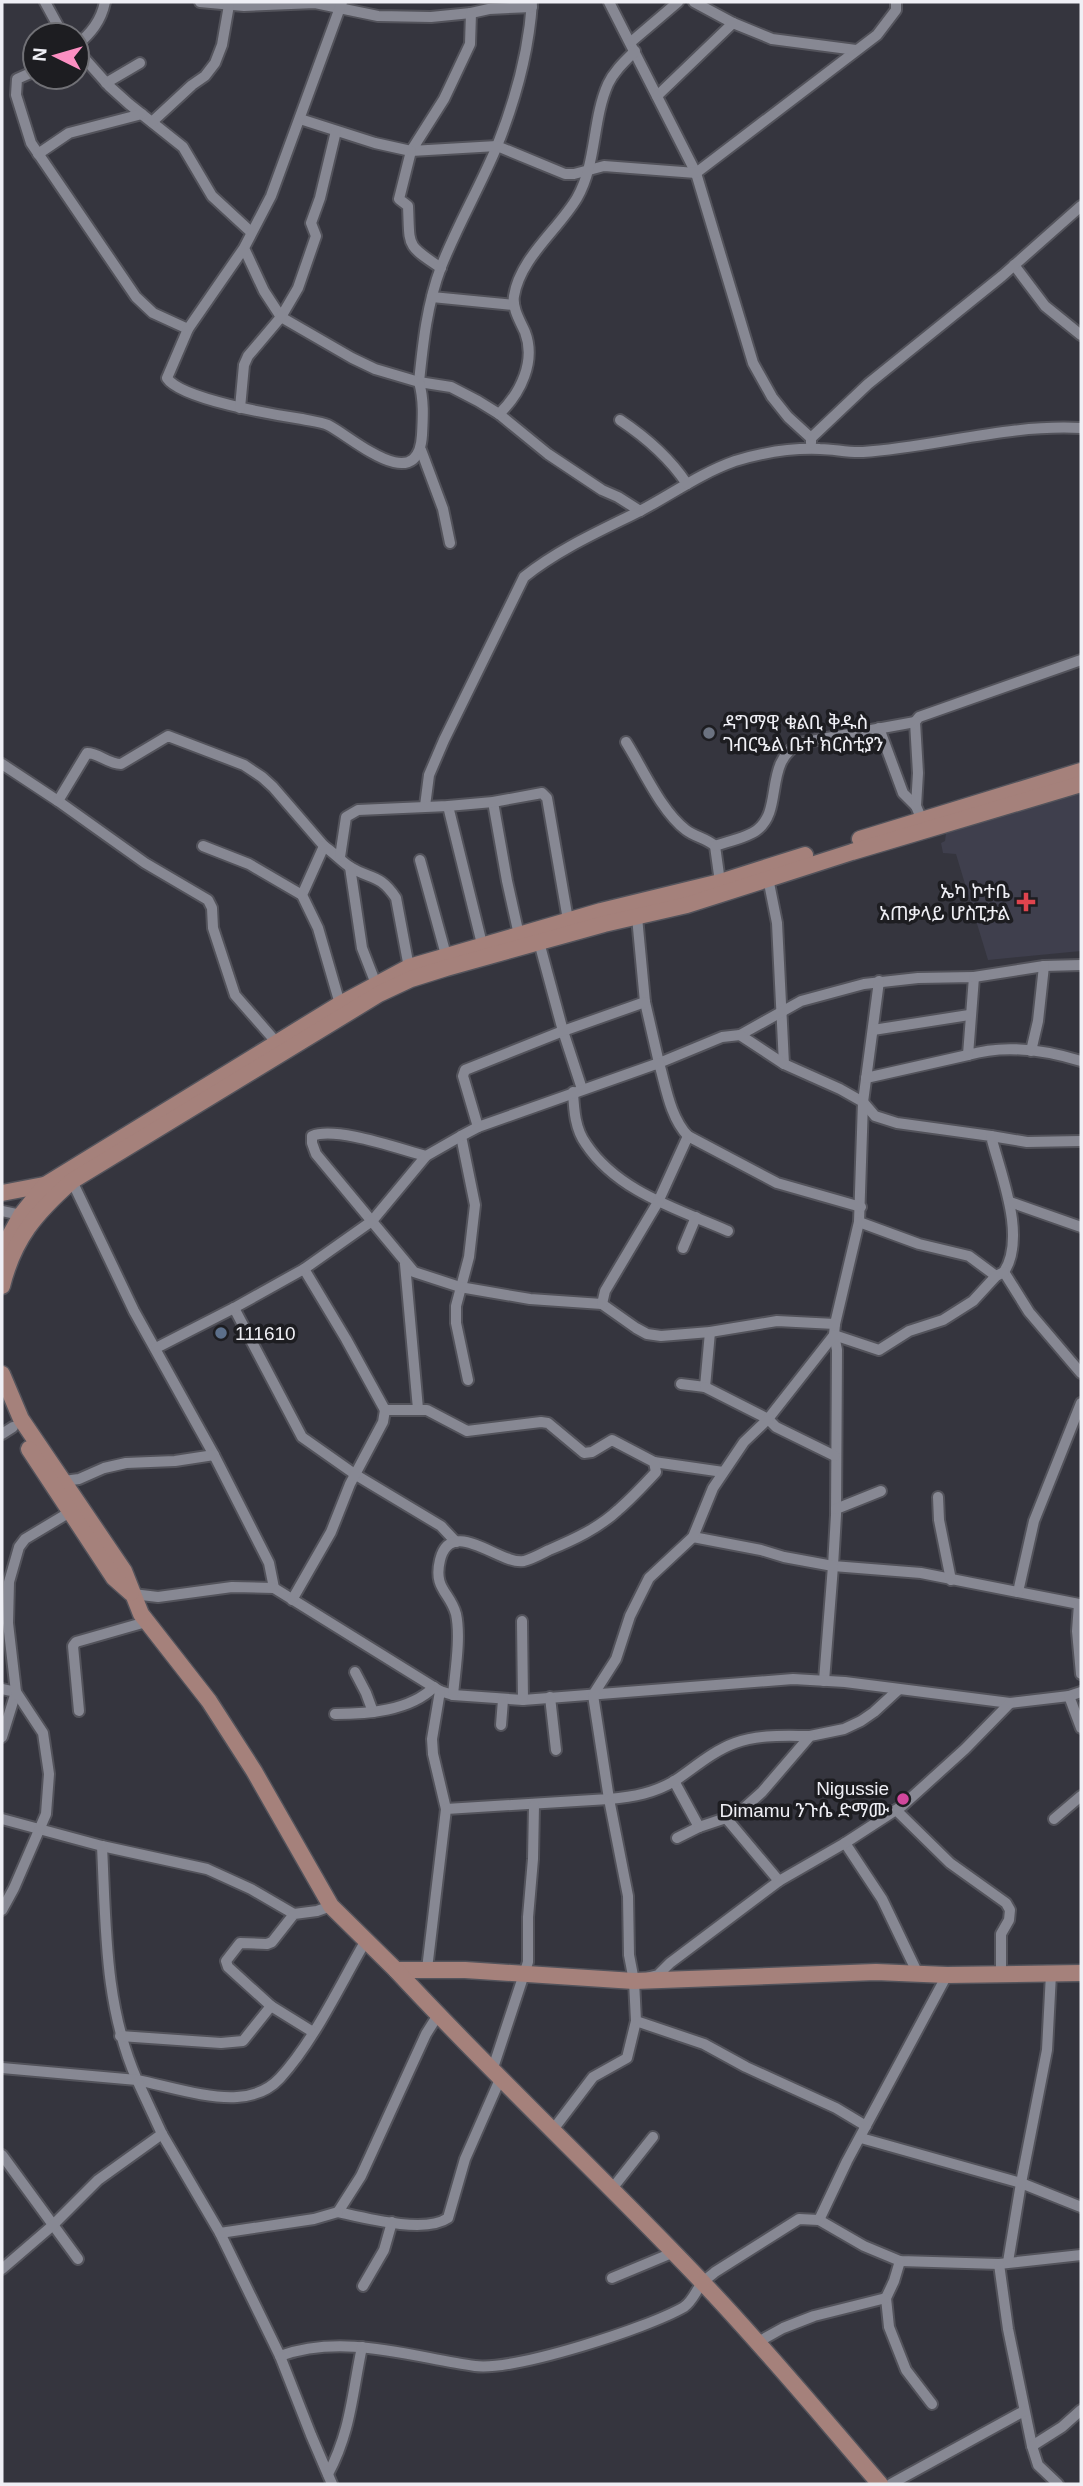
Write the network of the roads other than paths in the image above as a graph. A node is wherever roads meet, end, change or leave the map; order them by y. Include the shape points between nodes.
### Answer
1 (45, 2) edge
2 (105, 2) edge
3 (200, 2) edge
4 (609, 2) edge
5 (678, 2) edge
6 (694, 2) edge
7 (896, 2) edge
8 (341, 4) edge
9 (229, 5) junction
10 (532, 5) edge
11 (471, 13) junction
12 (55, 21) edge
13 (733, 23) junction
14 (91, 33) edge
15 (633, 47) junction
16 (856, 50) junction
17 (140, 64) dead end
18 (91, 66) edge
19 (21, 77) edge
20 (106, 83) junction
21 (657, 96) junction
22 (142, 114) junction
23 (300, 119) junction
24 (152, 122) junction
25 (336, 131) junction
26 (497, 146) junction
27 (411, 151) junction
28 (38, 154) junction
29 (588, 171) junction
30 (696, 173) junction
31 (1081, 206) edge
32 (251, 232) junction
33 (244, 248) junction
34 (1014, 265) junction
35 (441, 268) junction
36 (432, 297) junction
37 (514, 305) junction
38 (281, 317) junction
39 (188, 329) junction
40 (1081, 335) edge
41 (419, 382) junction
42 (240, 408) junction
43 (499, 414) junction
44 (620, 420) dead end
45 (1081, 428) edge
46 (811, 443) junction
47 (421, 450) junction
48 (687, 484) junction
49 (640, 511) junction
50 (450, 543) dead end
51 (1081, 660) edge
52 (915, 722) junction
53 (879, 728) junction
54 (626, 742) dead end
55 (2, 764) edge
56 (1081, 771) edge
57 (1081, 784) edge
58 (58, 801) junction
59 (493, 802) junction
60 (425, 806) junction
61 (448, 806) junction
62 (921, 818) junction
63 (203, 846) dead end
64 (324, 846) junction
65 (715, 846) junction
66 (340, 856) junction
67 (420, 860) dead end
68 (350, 867) junction
69 (768, 878) junction
70 (720, 882) junction
71 (302, 895) junction
72 (637, 917) junction
73 (568, 920) junction
74 (519, 935) junction
75 (539, 942) junction
76 (482, 944) junction
77 (446, 956) junction
78 (1081, 965) edge
79 (1044, 966) junction
80 (410, 973) junction
81 (974, 977) junction
82 (879, 981) junction
83 (376, 984) junction
84 (645, 1002) junction
85 (340, 1004) junction
86 (780, 1014) junction
87 (969, 1015) junction
88 (873, 1030) junction
89 (563, 1031) junction
90 (740, 1035) junction
91 (277, 1043) junction
92 (1031, 1051) junction
93 (968, 1055) junction
94 (1081, 1061) edge
95 (659, 1063) junction
96 (783, 1064) junction
97 (866, 1078) junction
98 (577, 1090) junction
99 (863, 1102) junction
100 (478, 1127) junction
101 (461, 1136) junction
102 (688, 1136) junction
103 (990, 1136) junction
104 (1081, 1142) edge
105 (426, 1156) junction
106 (72, 1181) junction
107 (45, 1185) junction
108 (2, 1194) edge
109 (658, 1202) junction
110 (1010, 1202) junction
111 (861, 1206) junction
112 (2, 1211) edge
113 (22, 1215) junction
114 (696, 1217) junction
115 (372, 1221) junction
116 (859, 1222) junction
117 (1081, 1227) edge
118 (728, 1231) dead end
119 (683, 1248) dead end
120 (2, 1250) edge
121 (405, 1264) junction
122 (304, 1269) junction
123 (1000, 1274) junction
124 (2, 1286) edge
125 (460, 1287) junction
126 (602, 1304) junction
127 (234, 1308) junction
128 (834, 1329) junction
129 (710, 1332) junction
130 (156, 1348) junction
131 (1081, 1373) edge
132 (2, 1374) edge
133 (468, 1380) dead end
134 (681, 1384) dead end
135 (705, 1387) junction
136 (1081, 1403) edge
137 (2, 1404) edge
138 (418, 1409) junction
139 (385, 1410) junction
140 (768, 1419) junction
141 (17, 1433) edge
142 (214, 1455) junction
143 (835, 1456) junction
144 (654, 1462) junction
145 (723, 1472) junction
146 (356, 1475) junction
147 (64, 1481) junction
148 (881, 1491) dead end
149 (938, 1497) dead end
150 (836, 1509) junction
151 (70, 1512) junction
152 (693, 1537) junction
153 (456, 1542) junction
154 (833, 1566) junction
155 (6, 1575) edge
156 (951, 1580) junction
157 (274, 1588) junction
158 (1018, 1591) junction
159 (133, 1594) junction
160 (292, 1600) junction
161 (1080, 1601) edge
162 (522, 1621) dead end
163 (146, 1622) junction
164 (355, 1672) dead end
165 (1081, 1674) edge
166 (824, 1681) junction
167 (2, 1689) edge
168 (437, 1689) junction
169 (898, 1690) junction
170 (16, 1692) junction
171 (1081, 1692) edge
172 (453, 1695) junction
173 (593, 1695) junction
174 (1069, 1696) junction
175 (550, 1697) junction
176 (503, 1700) junction
177 (523, 1700) junction
178 (1010, 1703) junction
179 (79, 1711) dead end
180 (373, 1712) junction
181 (335, 1714) dead end
182 (501, 1726) dead end
183 (1081, 1728) edge
184 (810, 1736) junction
185 (2, 1737) edge
186 (556, 1750) dead end
187 (674, 1781) junction
188 (1081, 1796) edge
189 (609, 1799) junction
190 (534, 1805) junction
191 (446, 1809) junction
192 (896, 1810) junction
193 (726, 1818) junction
194 (2, 1819) edge
195 (1054, 1819) dead end
196 (699, 1827) junction
197 (40, 1830) junction
198 (677, 1838) dead end
199 (845, 1843) junction
200 (102, 1846) junction
201 (779, 1881) junction
202 (331, 1906) junction
203 (2, 1910) edge
204 (293, 1913) junction
205 (365, 1942) junction
206 (427, 1969) junction
207 (396, 1970) junction
208 (1081, 1973) edge
209 (524, 1974) junction
210 (918, 1974) junction
211 (1051, 1974) junction
212 (947, 1975) junction
213 (1001, 1975) junction
214 (634, 1981) junction
215 (271, 2007) junction
216 (438, 2015) junction
217 (636, 2021) junction
218 (313, 2032) junction
219 (120, 2036) junction
220 (2, 2068) edge
221 (497, 2072) junction
222 (136, 2080) junction
223 (866, 2126) junction
224 (552, 2131) junction
225 (162, 2134) junction
226 (653, 2137) dead end
227 (861, 2138) junction
228 (2, 2155) edge
229 (1021, 2183) junction
230 (611, 2190) junction
231 (1081, 2207) edge
232 (338, 2212) junction
233 (819, 2220) junction
234 (392, 2222) junction
235 (52, 2226) junction
236 (220, 2232) junction
237 (672, 2253) junction
238 (1081, 2255) edge
239 (78, 2259) dead end
240 (900, 2261) junction
241 (1004, 2263) junction
242 (2, 2269) edge
243 (612, 2278) dead end
244 (703, 2283) junction
245 (363, 2286) dead end
246 (886, 2298) junction
247 (758, 2342) junction
248 (362, 2347) junction
249 (281, 2356) junction
250 (932, 2404) dead end
251 (1081, 2410) edge
252 (1024, 2412) junction
253 (1032, 2446) junction
254 (330, 2479) edge
255 (880, 2484) edge
256 (891, 2484) edge
257 (1058, 2484) edge

1 - 12 street
2 - 14 street
3 - 9 street
4 - 15 street
5 - 15 street
6 - 13 street
7 - 16 street via 888,22
8 - 9 street
8 - 11 street via 378,16
8 - 23 street
9 - 24 street via 215,63
10 - 11 street
10 - 26 street via 518,86
11 - 27 street via 470,44 444,99
13 - 16 street via 772,39
13 - 21 street
15 - 21 street
15 - 29 street via 609,83 599,110
16 - 30 street
17 - 20 street
18 - 20 street
19 - 28 street via 15,84 16,95
20 - 22 street
21 - 30 street
22 - 24 street
22 - 28 street via 69,133
23 - 25 street
23 - 32 street via 271,197
24 - 32 street via 183,147 212,196
25 - 27 street
25 - 38 street via 311,223 316,236 298,288
26 - 27 street
26 - 29 street via 565,174
26 - 35 street
27 - 35 street via 399,199 408,206 409,239 417,252
28 - 39 street via 136,297 153,313
29 - 30 street via 604,166
29 - 37 street via 578,197 517,284
30 - 46 street via 753,363
31 - 34 street
32 - 33 street
33 - 38 street
33 - 39 street
34 - 40 street via 1045,306
34 - 46 street via 868,384
35 - 36 street
36 - 37 street
36 - 41 street
37 - 43 street via 529,360 513,400
38 - 41 street via 364,364
38 - 42 street via 248,356
39 - 42 street via 167,373 170,383
41 - 43 street via 451,387
41 - 47 street via 423,396
42 - 47 street via 328,425 392,462 415,458
43 - 49 street via 548,454
44 - 48 street via 673,463
45 - 46 street via 989,434 863,452
46 - 48 street via 738,460
47 - 50 street
48 - 49 street
49 - 60 street via 578,541 524,577 444,740 429,775
51 - 52 street via 931,711
52 - 53 street
52 - 62 street
53 - 62 street via 903,793
53 - 65 street via 790,748 779,765 768,815 758,830
54 - 65 street via 668,810 687,831
55 - 58 street
56 - 62 street
57 - 62 street
58 - 64 street via 87,753 121,764 163,738 173,737 244,765 262,777
58 - 91 street via 145,863 208,900 234,995
59 - 61 street
59 - 73 street via 538,793 547,798
59 - 74 street
60 - 61 street
60 - 66 street via 351,813 344,824
61 - 76 street
62 - 69 street
62 - 70 street
63 - 71 street via 249,864
64 - 66 street
64 - 71 street
65 - 70 street
66 - 68 street
67 - 77 street
68 - 80 street via 378,878 396,898
68 - 83 street via 362,948
69 - 72 street
69 - 86 street via 777,923
70 - 73 street
71 - 85 street via 318,928
72 - 75 street
72 - 84 street
73 - 74 street
74 - 76 street
75 - 80 street
75 - 89 street
76 - 77 street
77 - 80 street
78 - 79 street
79 - 81 street
79 - 92 street
80 - 83 street
80 - 106 street
81 - 82 street
81 - 87 street
82 - 86 street via 801,1001
82 - 88 street
83 - 85 street
84 - 89 street
84 - 95 street
85 - 91 street
86 - 90 street
86 - 96 street
87 - 88 street
87 - 93 street
88 - 97 street
89 - 98 street
89 - 100 street via 465,1070
90 - 95 street
90 - 96 street
91 - 107 street
92 - 93 street via 1006,1049
92 - 94 street
93 - 97 street
95 - 98 street
95 - 102 street via 675,1117
96 - 99 street
97 - 99 street
98 - 100 street
98 - 109 street via 575,1117 584,1143 629,1186
99 - 103 street via 875,1116 897,1123
99 - 111 street
100 - 101 street
101 - 105 street
101 - 125 street via 475,1205
102 - 109 street
102 - 111 street via 777,1183
103 - 104 street via 1027,1142
103 - 110 street
105 - 115 street
105 - 115 street via 341,1134 312,1136 316,1154
106 - 107 street
106 - 124 street via 17,1243
106 - 130 street
107 - 108 street
107 - 113 street
109 - 114 street
109 - 126 street via 605,1291
110 - 117 street
110 - 123 street via 1013,1237 1009,1265
111 - 116 street
112 - 113 street
113 - 120 street
114 - 118 street
114 - 119 street
115 - 121 street
115 - 122 street
116 - 123 street via 969,1256
116 - 128 street
121 - 125 street via 414,1272
121 - 138 street
122 - 127 street
122 - 139 street
123 - 128 street via 973,1301 943,1320 909,1331 879,1350
123 - 131 street
125 - 126 street via 530,1299
125 - 133 street via 456,1323
126 - 129 street via 647,1334
127 - 130 street
127 - 146 street via 302,1437
128 - 129 street via 777,1321
128 - 140 street
128 - 143 street
129 - 135 street
130 - 142 street
132 - 141 street via 21,1419
134 - 135 street
135 - 140 street
136 - 158 street via 1034,1521
137 - 141 street
138 - 139 street
138 - 144 street via 467,1431 548,1423 584,1453 612,1440
139 - 146 street
140 - 143 street
140 - 145 street
141 - 147 street
141 - 151 street
142 - 147 street via 126,1463
142 - 157 street via 268,1563
143 - 150 street
144 - 145 street
144 - 153 street via 656,1472 617,1512 574,1539 523,1562 477,1544
145 - 152 street
146 - 153 street via 441,1526
146 - 160 street via 331,1532
147 - 159 street via 124,1571
148 - 150 street
149 - 156 street
150 - 154 street
151 - 155 street via 25,1539
151 - 159 street via 114,1578
152 - 154 street
152 - 173 street via 649,1578 616,1659
153 - 172 street via 442,1552 439,1574 457,1626
154 - 156 street
154 - 166 street
155 - 170 street
156 - 158 street
157 - 159 street via 232,1587 158,1597
157 - 160 street
158 - 161 street
159 - 163 street
160 - 168 street
161 - 165 street
162 - 177 street
163 - 179 street via 76,1642
163 - 202 street via 209,1701
164 - 180 street
166 - 169 street
166 - 173 street via 793,1679
167 - 170 street
168 - 172 street
168 - 180 street
168 - 191 street via 433,1754
169 - 178 street
169 - 184 street via 860,1721
170 - 185 street
170 - 197 street via 43,1733 47,1752 46,1814
171 - 174 street
172 - 176 street
173 - 175 street
173 - 189 street
174 - 178 street
174 - 183 street
175 - 177 street
175 - 186 street
176 - 177 street
176 - 182 street
178 - 192 street
180 - 181 street
184 - 187 street via 772,1735 736,1742
184 - 193 street via 762,1792
187 - 189 street via 654,1791
187 - 196 street
188 - 195 street
189 - 190 street
189 - 214 street via 628,1896
190 - 191 street
190 - 209 street
191 - 206 street
192 - 199 street
192 - 213 street via 950,1863 1006,1903 1010,1910 1001,1934
193 - 196 street
193 - 201 street
194 - 197 street
196 - 198 street
197 - 200 street
197 - 203 street
199 - 201 street
199 - 210 street via 882,1899
200 - 204 street via 207,1870
200 - 219 street via 109,1984
201 - 214 street via 658,1975
202 - 204 street
202 - 205 street
204 - 215 street via 272,1942 240,1943 226,1961
205 - 207 street
205 - 218 street
206 - 207 street
206 - 209 street
207 - 216 street
208 - 211 street
209 - 214 street
209 - 221 street
210 - 212 street
210 - 214 street
211 - 213 street
211 - 229 street via 1047,2050
212 - 213 street
212 - 223 street
214 - 217 street
215 - 218 street
215 - 219 street via 243,2040 221,2043
216 - 221 street
216 - 232 street
217 - 223 street via 705,2044
217 - 224 street via 627,2058 593,2077
218 - 222 street via 279,2079 251,2095 234,2098
219 - 222 street
220 - 222 street
221 - 224 street
221 - 234 street via 448,2218 429,2225
222 - 225 street
223 - 227 street
224 - 230 street
225 - 235 street via 98,2180
225 - 236 street
226 - 230 street
227 - 229 street
227 - 233 street
228 - 235 street
229 - 231 street
229 - 241 street
230 - 237 street
232 - 234 street
232 - 236 street
233 - 240 street
233 - 244 street via 799,2219
234 - 245 street via 384,2250
235 - 239 street
235 - 242 street
236 - 249 street
237 - 243 street
237 - 244 street
238 - 241 street
240 - 241 street
240 - 246 street
241 - 252 street via 1008,2329
244 - 247 street
244 - 248 street via 687,2305 665,2317 594,2342 495,2366
246 - 247 street via 814,2316
246 - 250 street via 897,2351
247 - 255 street
248 - 249 street via 312,2348
248 - 254 street via 349,2423
249 - 254 street
251 - 253 street
252 - 253 street
252 - 256 street
253 - 257 street via 1038,2465

